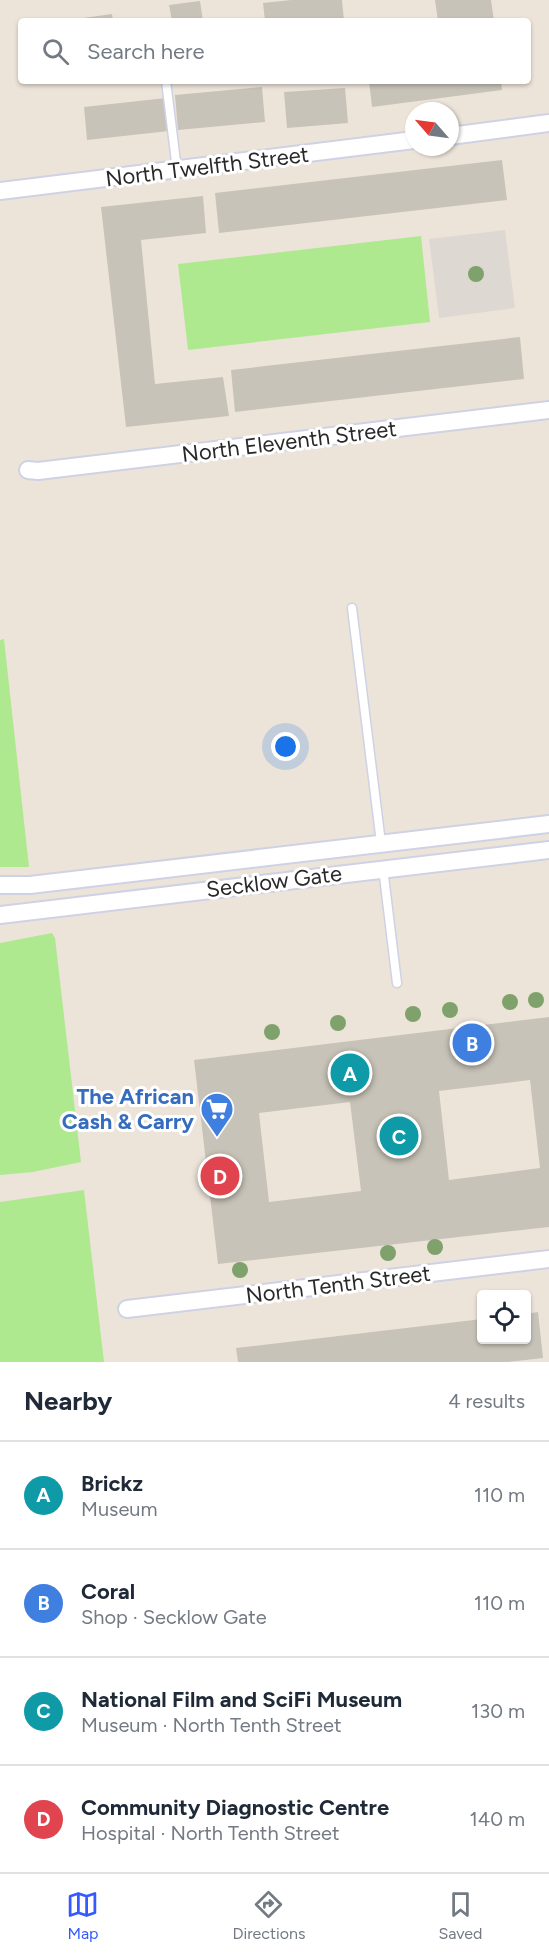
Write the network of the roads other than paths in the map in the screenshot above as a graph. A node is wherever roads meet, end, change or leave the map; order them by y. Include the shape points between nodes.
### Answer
1 (166, 84) edge
2 (549, 123) edge
3 (459, 135) edge
4 (405, 141) edge
5 (177, 170) junction
6 (0, 192) edge
7 (549, 410) edge
8 (28, 470) dead end
9 (352, 608) dead end
10 (549, 824) edge
11 (381, 843) junction
12 (549, 850) edge
13 (383, 868) junction
14 (0, 885) edge
15 (0, 915) edge
16 (397, 983) dead end
17 (549, 1259) edge
18 (128, 1309) dead end

1 - 5 lane
2 - 3 street
4 - 5 street, North Twelfth Street
5 - 6 street, North Twelfth Street
7 - 8 street, North Eleventh Street
9 - 11 lane
10 - 11 street, Secklow Gate
11 - 14 street, Secklow Gate via 30,885
12 - 13 street, Secklow Gate
13 - 15 street, Secklow Gate
13 - 16 lane
17 - 18 street, North Tenth Street

